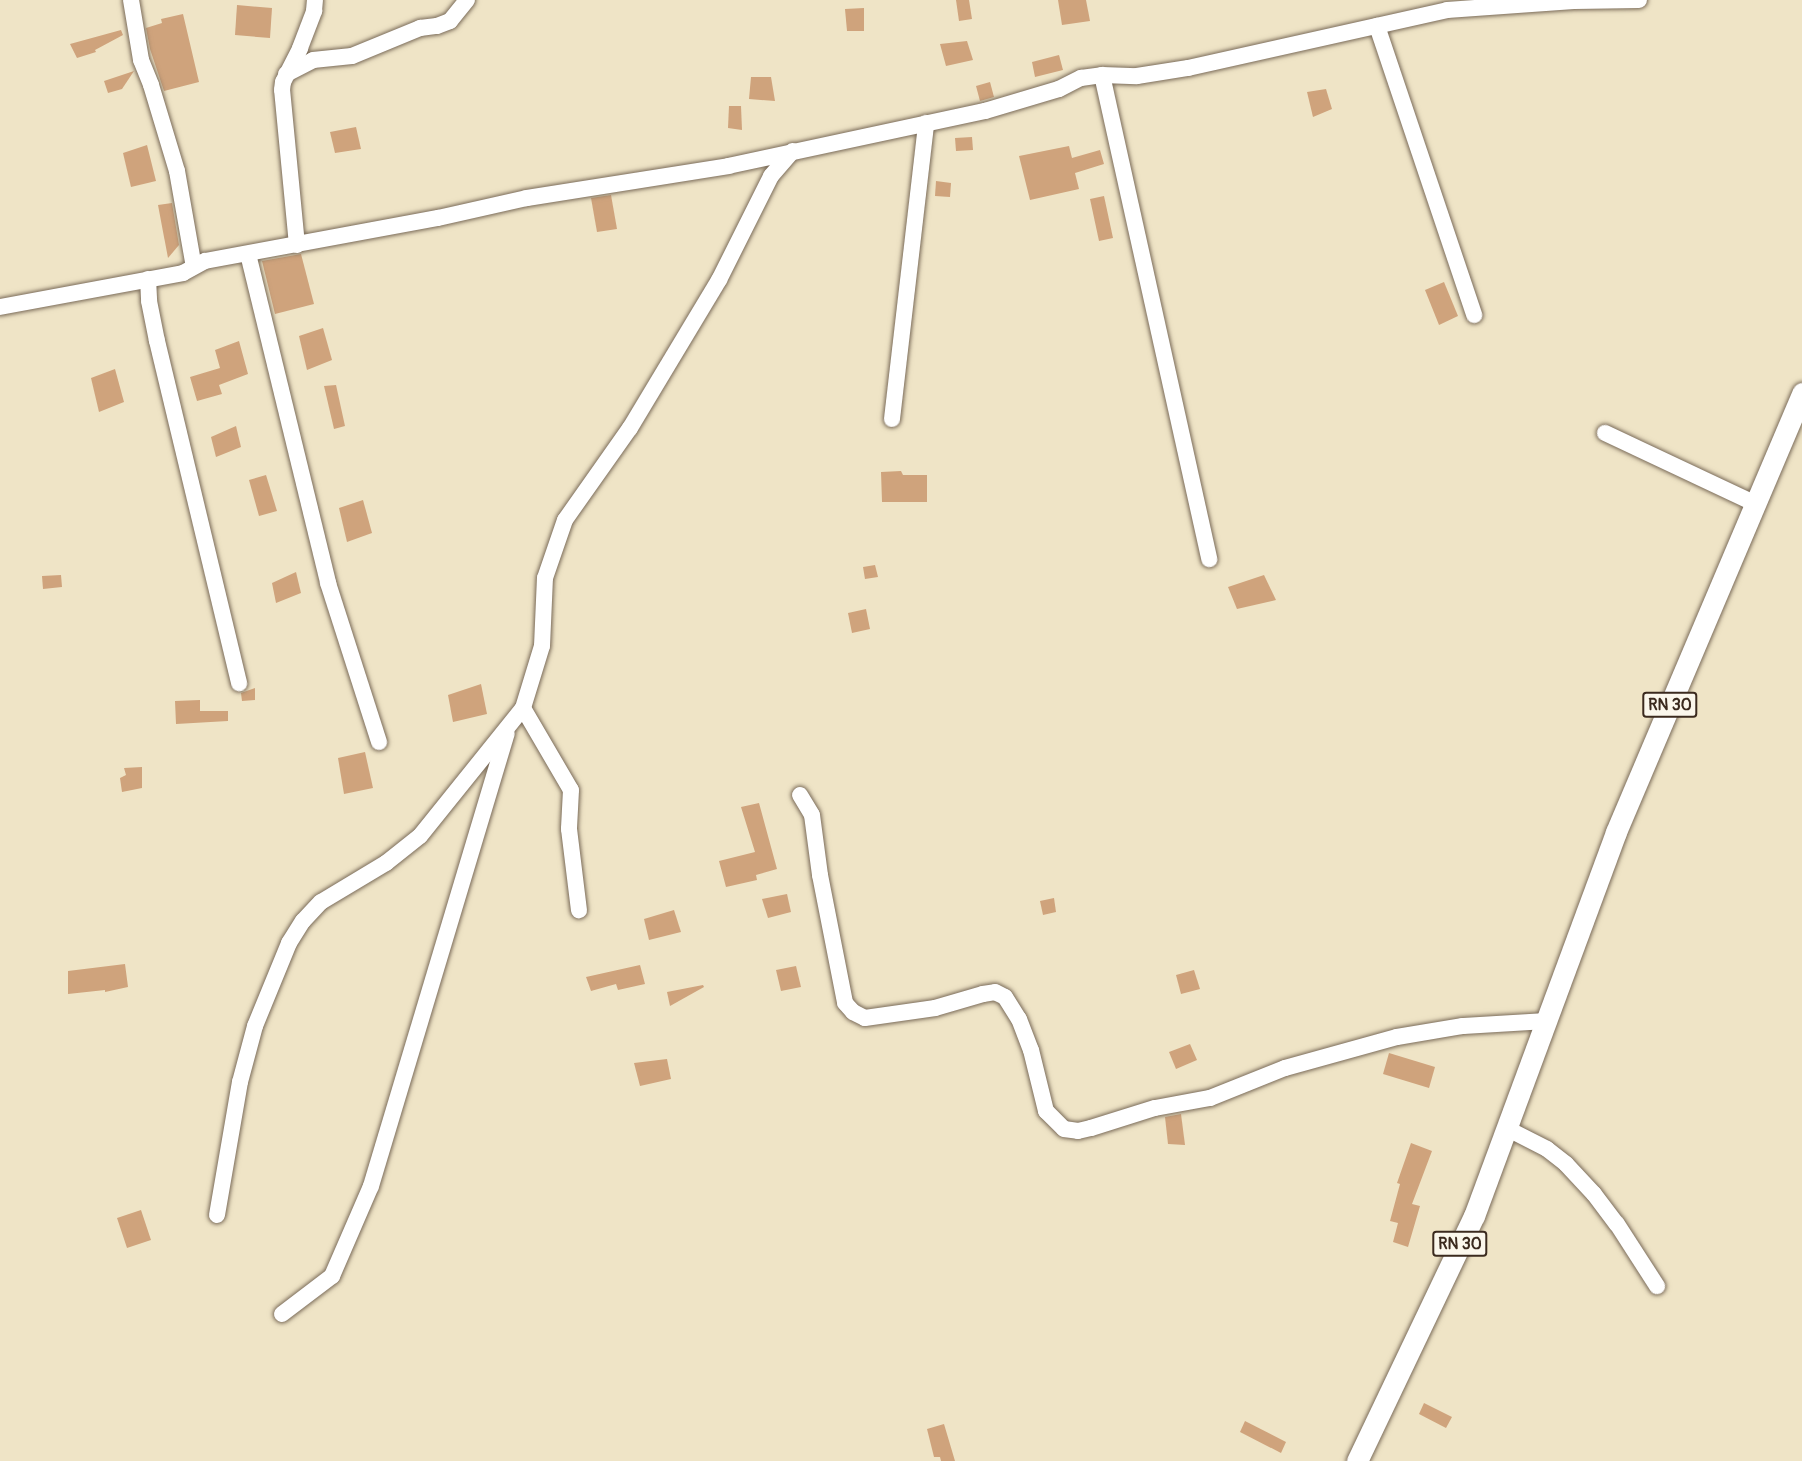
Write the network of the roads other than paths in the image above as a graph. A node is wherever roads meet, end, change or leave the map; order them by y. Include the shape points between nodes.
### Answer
1 (131, 0) edge
2 (315, 0) edge
3 (467, 0) edge
4 (1616, 0) edge
5 (1639, 0) edge
6 (1575, 1) edge
7 (1377, 26) junction
8 (286, 74) junction
9 (1102, 75) junction
10 (926, 123) junction
11 (793, 151) junction
12 (297, 245) junction
13 (248, 254) junction
14 (194, 267) junction
15 (148, 279) junction
16 (0, 307) edge
17 (1474, 315) dead end
18 (1802, 393) edge
19 (892, 419) dead end
20 (1605, 433) dead end
21 (1756, 504) junction
22 (1209, 559) dead end
23 (239, 683) dead end
24 (523, 708) junction
25 (509, 727) junction
26 (379, 742) dead end
27 (800, 795) dead end
28 (579, 910) dead end
29 (1547, 1021) junction
30 (1506, 1128) junction
31 (217, 1215) dead end
32 (1657, 1286) dead end
33 (282, 1314) dead end
34 (1357, 1461) edge

1 - 14 street via 141,60 177,171
2 - 8 street via 300,48
3 - 8 street via 450,21 420,28 352,56 313,60
4 - 5 street
4 - 6 street
6 - 7 street via 1447,10
7 - 9 street via 1188,68 1137,76
7 - 17 street
8 - 12 street via 282,90
9 - 10 street via 1081,78 985,111
9 - 22 street
10 - 11 street
10 - 19 street
11 - 12 street via 728,166 537,196
11 - 24 street via 771,176 719,280 630,428 565,520 545,578 542,646
12 - 13 street
13 - 14 street via 205,261
13 - 26 street via 328,583
14 - 15 street via 183,273
15 - 16 street
15 - 23 street via 157,341
18 - 21 main road, RN 30
20 - 21 street
21 - 29 main road, RN 30 via 1616,832
24 - 25 street
24 - 28 street via 571,790 569,829
25 - 31 street via 420,836 386,863 321,902 289,943 255,1026 240,1082
25 - 33 street via 371,1186 332,1276
27 - 29 street via 812,815 845,1003 865,1018 935,1008 983,993 1005,998 1019,1019 1031,1050 1046,1111 1064,1129 1084,1130 1155,1108 1210,1098 1285,1068 1397,1037 1464,1026
29 - 30 main road, RN 30
30 - 32 street via 1547,1149 1573,1171 1617,1224
30 - 34 main road, RN 30 via 1473,1216

